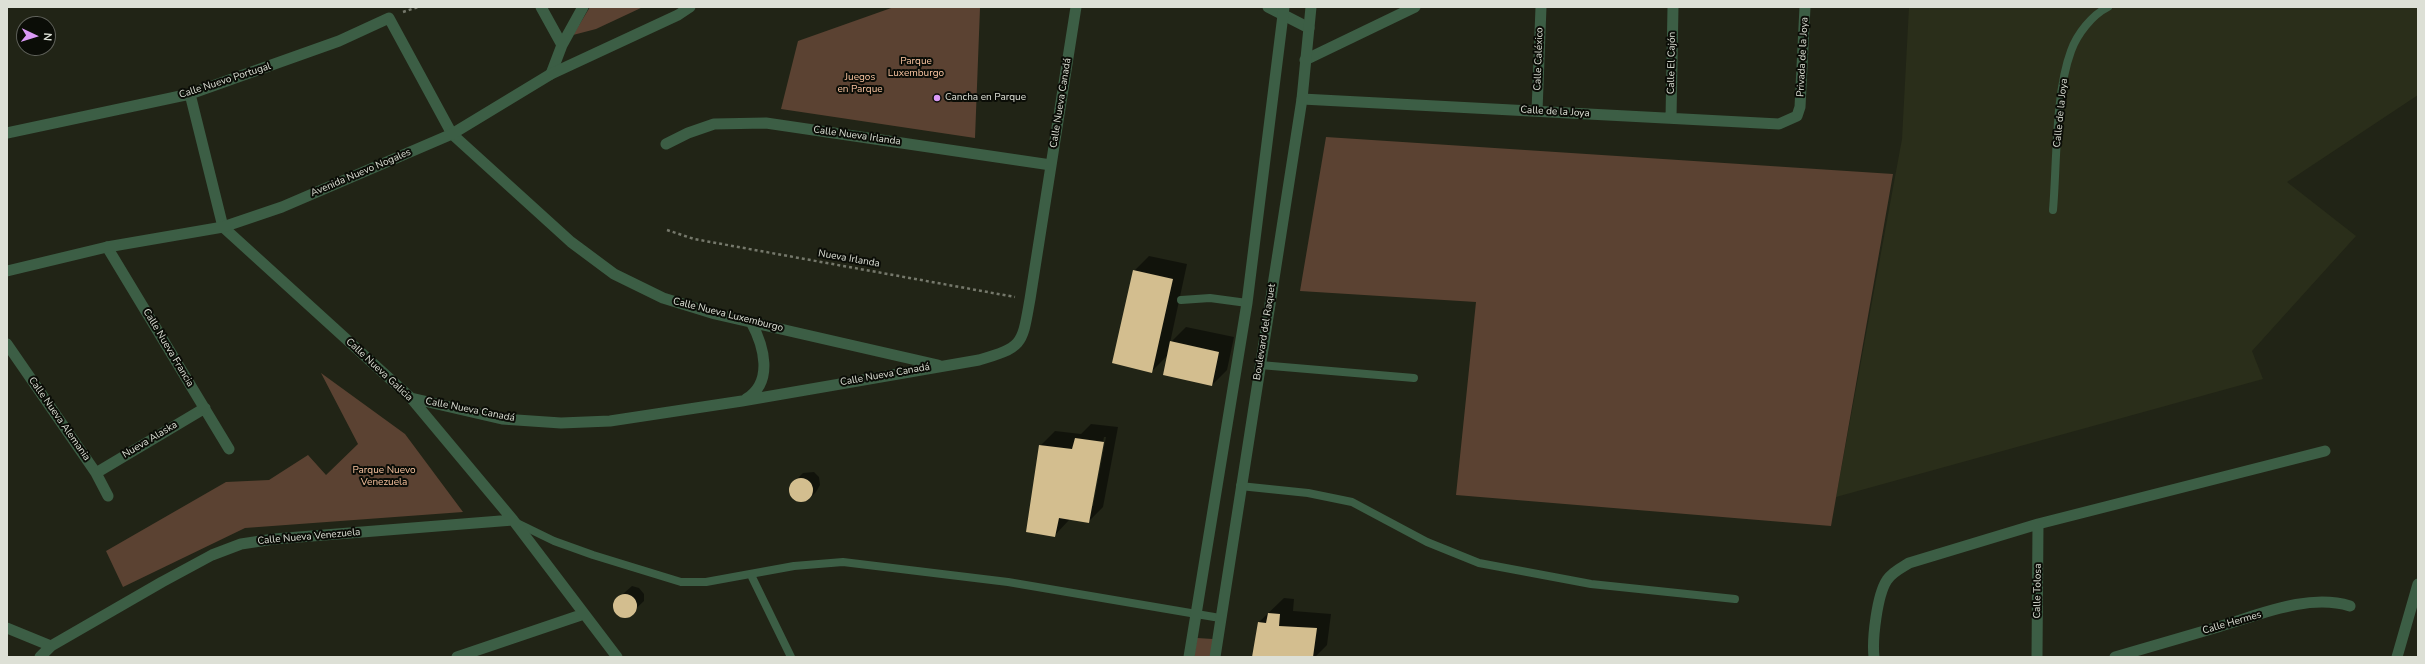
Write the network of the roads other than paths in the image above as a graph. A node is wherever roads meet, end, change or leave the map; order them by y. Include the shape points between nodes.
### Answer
1 (541, 7) edge
2 (583, 7) edge
3 (690, 7) edge
4 (1076, 7) edge
5 (1268, 7) edge
6 (1311, 7) edge
7 (1415, 7) edge
8 (1541, 7) edge
9 (1673, 7) edge
10 (1805, 7) edge
11 (2108, 7) edge
12 (1283, 11) edge
13 (389, 18) joint
14 (1309, 28) junction
15 (562, 45) junction
16 (1305, 60) junction
17 (551, 74) junction
18 (190, 94) junction
19 (1302, 99) junction
20 (1800, 107) joint
21 (1537, 111) junction
22 (1671, 118) junction
23 (7, 133) edge
24 (452, 134) junction
25 (666, 144) dead end
26 (1051, 165) junction
27 (2053, 210) dead end
28 (223, 227) junction
29 (107, 247) junction
30 (7, 271) edge
31 (1181, 300) dead end
32 (1247, 303) junction
33 (751, 322) junction
34 (7, 344) edge
35 (938, 365) junction
36 (1260, 365) junction
37 (1414, 378) dead end
38 (410, 398) junction
39 (742, 401) junction
40 (205, 408) junction
41 (229, 449) dead end
42 (2325, 451) dead end
43 (96, 473) junction
44 (1240, 486) junction
45 (108, 496) dead end
46 (513, 520) junction
47 (2038, 524) junction
48 (751, 575) junction
49 (2418, 584) edge
50 (1735, 599) dead end
51 (2350, 606) dead end
52 (584, 614) junction
53 (1196, 614) junction
54 (1220, 618) junction
55 (7, 628) edge
56 (51, 646) junction
57 (40, 657) edge
58 (457, 657) edge
59 (617, 657) edge
60 (792, 657) edge
61 (1189, 657) edge
62 (1215, 657) edge
63 (1874, 657) edge
64 (2037, 657) edge
65 (2115, 657) edge
66 (2398, 657) edge

1 - 15 street
2 - 15 street
3 - 17 street, Avenida Nuevo Nogales
4 - 26 street, Calle Nueva Canadá
5 - 12 street
6 - 14 street, Boulevard del Raquet
7 - 16 street
8 - 21 street, Calle Caléxico
9 - 22 street, Calle El Cajón
10 - 20 street, Privada de la Joya
11 - 27 lane, Calle de la Joya via 2085,26 2071,50 2062,86
12 - 14 street
12 - 32 street
13 - 18 street, Calle Nuevo Portugal via 339,41
13 - 24 street, Calle Nueva Luxemburgo
14 - 16 street, Boulevard del Raquet
15 - 17 street
16 - 19 street, Boulevard del Raquet
17 - 24 street, Avenida Nuevo Nogales
18 - 23 street, Calle Nuevo Portugal
18 - 28 street
19 - 21 street, Calle de la Joya
19 - 36 street, Boulevard del Raquet
20 - 22 street, Calle de la Joya via 1797,116 1778,124
21 - 22 street, Calle de la Joya
24 - 28 street, Avenida Nuevo Nogales via 282,207
24 - 33 street, Calle Nueva Luxemburgo via 571,242 614,274 663,298
25 - 26 street, Calle Nueva Irlanda via 714,124 766,123
26 - 35 street, Calle Nueva Canadá via 1026,325 1017,346 1004,353 979,360
28 - 29 street, Avenida Nuevo Nogales
28 - 38 street, Calle Nueva Galicia
29 - 30 street, Avenida Nuevo Nogales
29 - 40 street, Calle Nueva Francia
31 - 32 lane via 1210,298
32 - 53 street
33 - 35 street, Calle Nueva Luxemburgo
33 - 39 street via 761,340 764,357 763,378 755,393
34 - 43 street, Calle Nueva Alemania
35 - 39 street, Calle Nueva Canadá
36 - 37 lane
36 - 44 street, Boulevard del Raquet
38 - 39 street, Calle Nueva Canadá via 502,419 561,423 610,421
38 - 46 street, Calle Nueva Galicia
40 - 41 street, Calle Nueva Francia
40 - 43 street, Nueva Alaska
42 - 47 street
43 - 45 street, Calle Nueva Alemania
44 - 50 lane via 1308,493 1352,502 1427,542 1479,563 1591,584
44 - 54 street, Boulevard del Raquet
46 - 48 lane via 554,541 681,582 706,582
46 - 52 street, Calle Nueva Galicia
46 - 56 street, Calle Nueva Venezuela via 274,539 241,544 212,555
47 - 63 street via 1909,563 1897,570 1887,580 1882,591 1873,646
47 - 64 street, Calle Tolosa
48 - 53 lane via 820,563 868,564 920,573 1008,582
48 - 60 lane
49 - 66 street
51 - 65 street, Calle Hermes via 2339,602 2315,602 2278,609
52 - 58 street
52 - 59 street, Calle Nueva Galicia
53 - 54 lane
53 - 61 street
54 - 62 street, Boulevard del Raquet
55 - 56 street
56 - 57 street, Calle Nueva Venezuela

